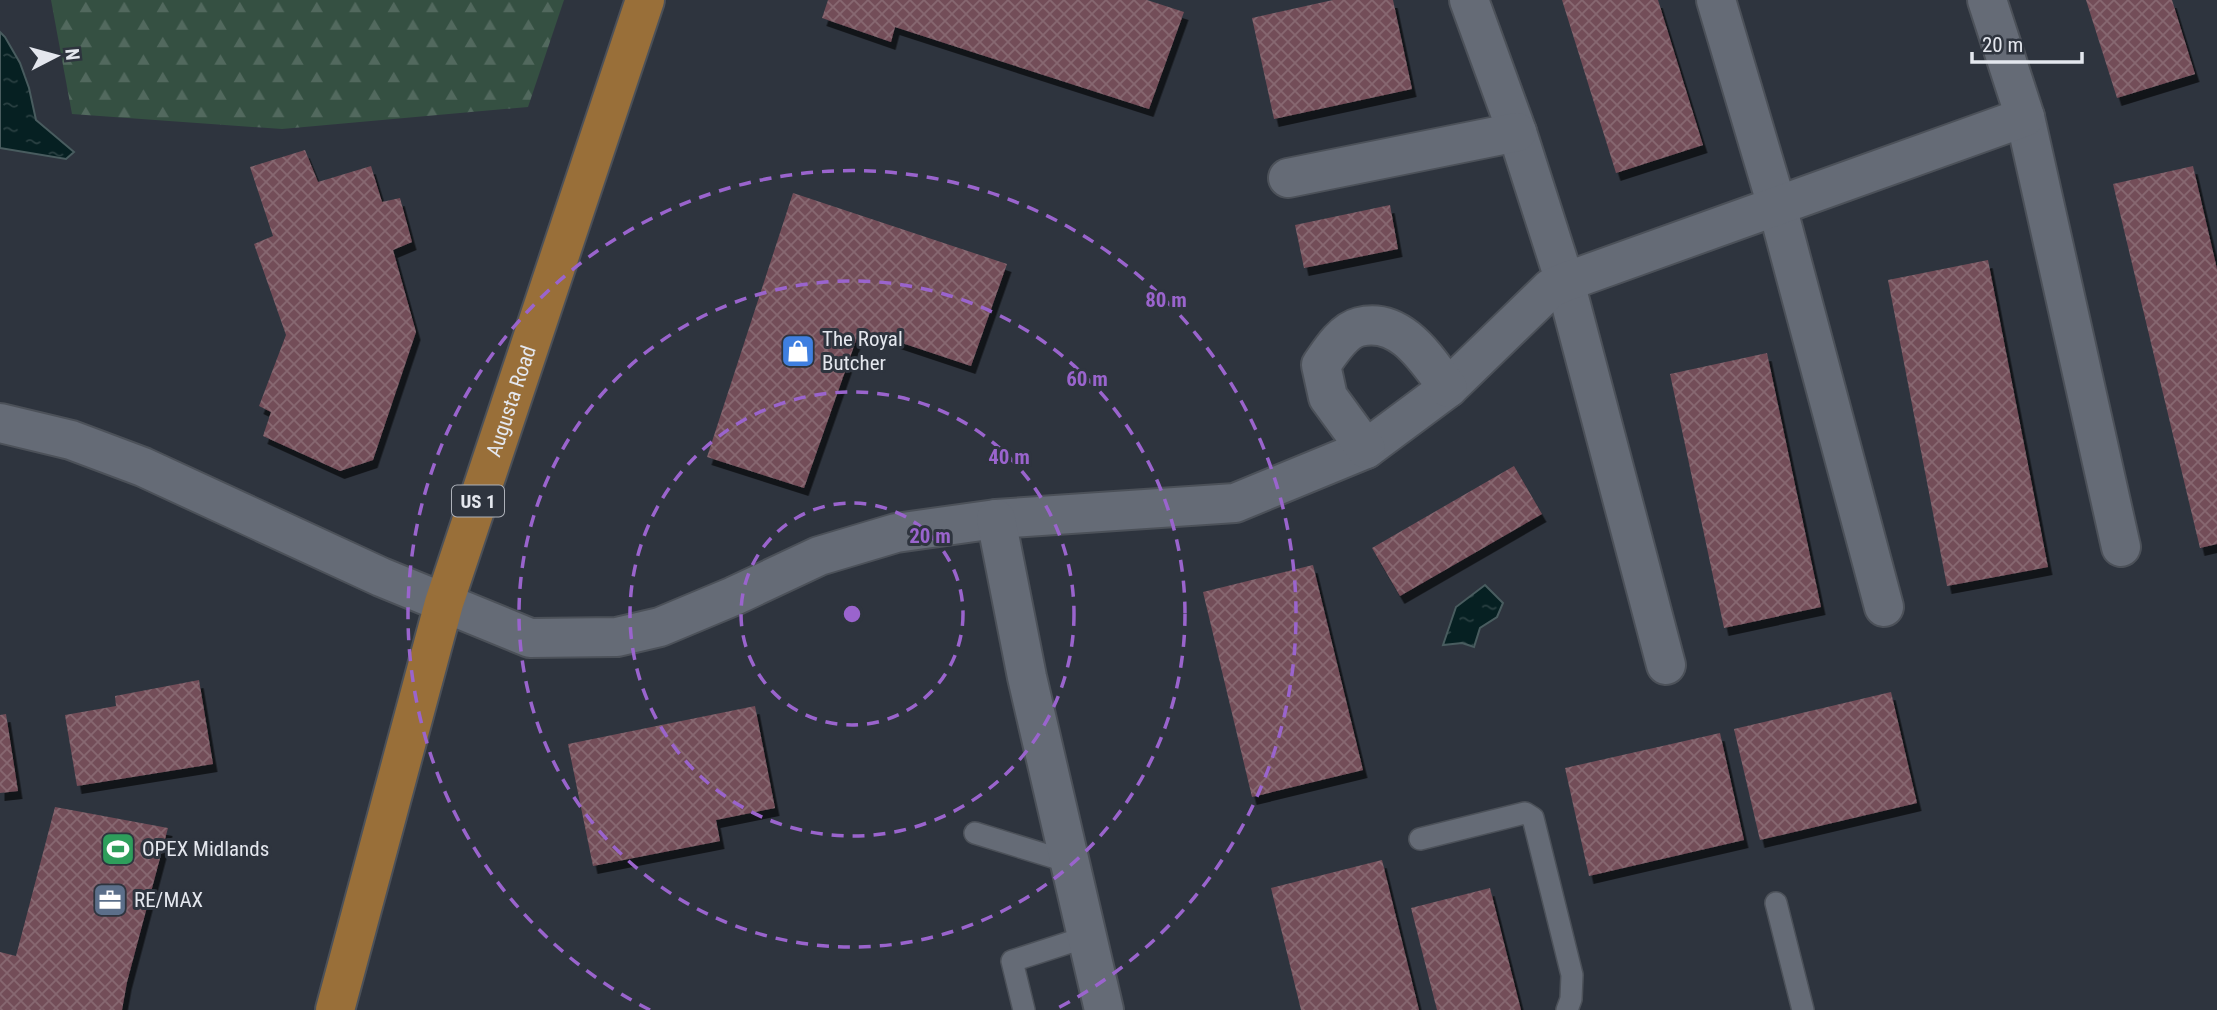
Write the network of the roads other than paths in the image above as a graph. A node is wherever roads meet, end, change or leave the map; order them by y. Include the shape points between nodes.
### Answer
1 (645, 0) edge
2 (1469, 0) edge
3 (1717, 0) edge
4 (1987, 0) edge
5 (2025, 117) junction
6 (1517, 132) junction
7 (1288, 178) dead end
8 (1777, 206) junction
9 (1565, 282) junction
10 (1448, 388) junction
11 (0, 423) edge
12 (1366, 449) junction
13 (996, 519) junction
14 (2121, 547) dead end
15 (443, 603) junction
16 (1884, 607) dead end
17 (1666, 666) dead end
18 (975, 833) dead end
19 (1420, 839) dead end
20 (1069, 862) junction
21 (1776, 904) dead end
22 (1087, 937) junction
23 (335, 1010) edge
24 (1024, 1010) edge
25 (1104, 1010) edge
26 (1567, 1010) edge
27 (1803, 1010) edge

1 - 15 main road, Augusta Road / US 1
2 - 6 street
3 - 8 street
4 - 5 street
5 - 8 street
5 - 14 street
6 - 7 street
6 - 9 street
8 - 9 street
8 - 16 street
9 - 10 street via 1551,288
9 - 17 street
10 - 12 street
10 - 12 street via 1417,347 1387,326 1358,327 1339,341 1321,365 1328,397
11 - 15 street via 71,440 143,467
12 - 13 street via 1235,503
13 - 15 street via 896,533 819,556 660,627 617,637 530,638
13 - 20 street
15 - 23 main road, Augusta Road / US 1
18 - 20 lane
19 - 26 lane via 1525,813 1533,818 1572,975
20 - 22 street
21 - 27 lane
22 - 24 lane via 1012,961
22 - 25 street

